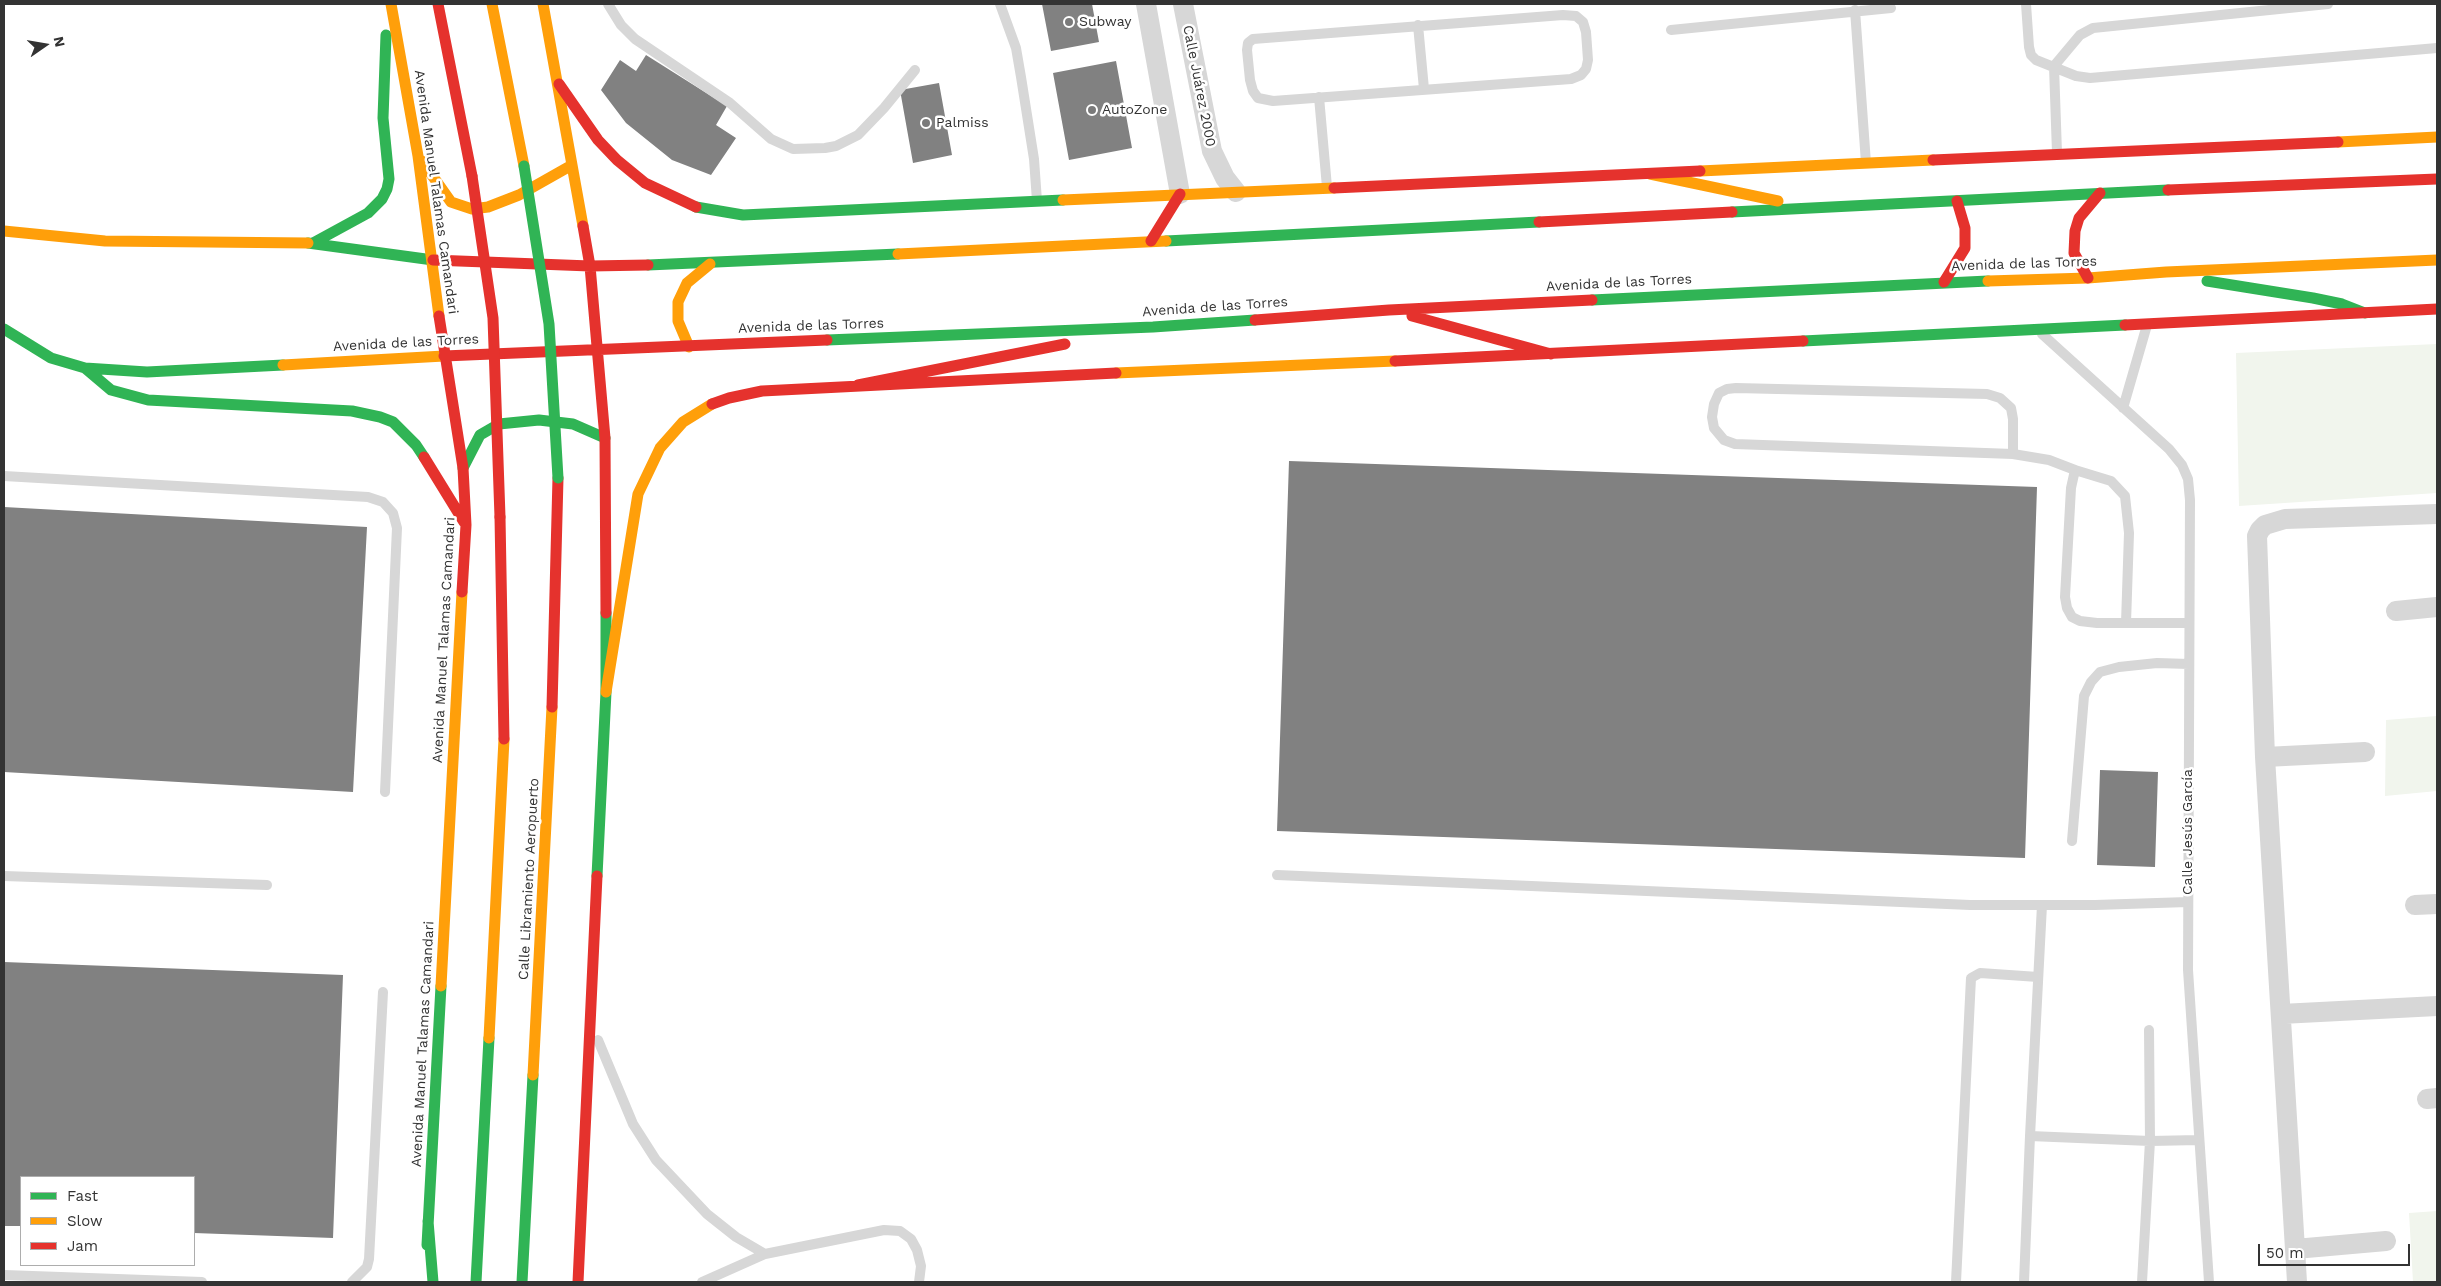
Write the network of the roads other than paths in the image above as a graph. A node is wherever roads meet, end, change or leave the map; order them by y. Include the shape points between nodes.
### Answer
1 (389, 4) edge
2 (438, 4) edge
3 (492, 4) edge
4 (543, 4) edge
5 (608, 4) edge
6 (1000, 4) edge
7 (1146, 4) edge
8 (1183, 4) edge
9 (2026, 4) edge
10 (2328, 4) edge
11 (1890, 8) dead end
12 (1855, 10) junction
13 (1418, 25) junction
14 (1671, 30) dead end
15 (2437, 48) edge
16 (2054, 66) junction
17 (915, 70) dead end
18 (559, 84) junction
19 (1424, 89) junction
20 (1319, 97) junction
21 (2437, 137) edge
22 (2057, 154) junction
23 (418, 156) junction
24 (1866, 164) junction
25 (572, 165) junction
26 (1650, 174) junction
27 (2437, 178) edge
28 (1327, 187) junction
29 (1236, 192) junction
30 (2100, 193) junction
31 (1180, 194) junction
32 (1957, 201) junction
33 (1037, 202) junction
34 (1816, 209) junction
35 (4, 231) edge
36 (1150, 241) junction
37 (314, 243) junction
38 (433, 260) junction
39 (2437, 260) edge
40 (710, 264) junction
41 (590, 266) junction
42 (2166, 272) junction
43 (2088, 278) junction
44 (1944, 282) junction
45 (2437, 309) edge
46 (1389, 310) junction
47 (2365, 313) junction
48 (2148, 322) junction
49 (1153, 327) junction
50 (4, 328) edge
51 (2035, 328) junction
52 (689, 347) junction
53 (599, 351) junction
54 (1551, 354) junction
55 (444, 356) junction
56 (85, 368) junction
57 (858, 385) junction
58 (2123, 408) junction
59 (605, 438) junction
60 (2012, 454) junction
61 (463, 468) junction
62 (2074, 470) junction
63 (4, 476) edge
64 (2437, 514) edge
65 (466, 525) junction
66 (2437, 607) edge
67 (2396, 611) dead end
68 (2126, 623) junction
69 (2189, 623) junction
70 (2189, 664) junction
71 (606, 692) junction
72 (2365, 752) dead end
73 (2265, 757) junction
74 (385, 792) dead end
75 (2072, 841) dead end
76 (1277, 875) dead end
77 (4, 876) edge
78 (267, 885) dead end
79 (2188, 902) junction
80 (2437, 904) edge
81 (2042, 905) junction
82 (2415, 905) dead end
83 (2038, 977) junction
84 (383, 992) dead end
85 (2437, 1006) edge
86 (2281, 1014) junction
87 (591, 1023) junction
88 (2149, 1030) dead end
89 (2030, 1136) junction
90 (2200, 1140) junction
91 (2150, 1141) junction
92 (428, 1221) junction
93 (2386, 1241) dead end
94 (2295, 1249) junction
95 (765, 1254) junction
96 (4, 1275) edge
97 (202, 1282) edge
98 (352, 1282) edge
99 (425, 1282) edge
100 (434, 1282) edge
101 (476, 1282) edge
102 (522, 1282) edge
103 (578, 1282) edge
104 (702, 1282) edge
105 (920, 1282) edge
106 (1956, 1282) edge
107 (2024, 1282) edge
108 (2142, 1282) edge
109 (2209, 1282) edge
110 (2297, 1282) edge

1 - 23 main road, Avenida Manuel Talamas Camandari
1 - 37 main road via 383,101 387,189 382,200 368,213
2 - 101 main road, bridge via 472,176 493,318 500,517 504,755
3 - 102 main road, Calle Libramiento Aeropuerto, bridge via 524,166 549,324 558,478 550,762
4 - 18 main road
5 - 17 lane via 621,25 635,39 730,104 771,139 793,149 825,148 849,141 884,108
6 - 33 lane via 1016,48 1034,159
7 - 31 street
8 - 29 street, Calle Juárez 2000 via 1212,151
9 - 16 lane via 2031,55
10 - 16 lane via 2093,28 2080,34
11 - 12 lane
12 - 14 lane
12 - 24 lane
13 - 19 lane
13 - 19 lane via 1576,16 1583,22 1588,48 1586,69 1571,79
13 - 20 lane via 1266,37 1248,43 1250,80 1258,98 1273,101
15 - 16 lane via 2090,78 2076,76
16 - 22 lane
18 - 25 main road
18 - 33 main road via 598,140 617,160 645,183 703,210 743,215
19 - 20 lane
20 - 28 lane
21 - 22 main road
22 - 24 main road
23 - 25 main road via 451,202 472,208 488,207 519,195
23 - 38 main road, Avenida Manuel Talamas Camandari
24 - 26 main road
25 - 41 main road
26 - 28 main road
26 - 34 main road
27 - 30 main road
28 - 29 main road
29 - 31 main road
30 - 32 main road
30 - 43 main road via 2079,218 2075,236 2074,253
31 - 33 main road
31 - 36 main road
32 - 34 main road
32 - 44 main road via 1965,228 1965,248
34 - 36 main road
35 - 37 main road via 105,241
36 - 40 main road
37 - 38 main road
38 - 41 main road
38 - 55 main road, Avenida Manuel Talamas Camandari
39 - 42 main road, Avenida de las Torres
40 - 41 main road
40 - 52 main road via 687,283 678,302 680,327
41 - 53 main road
42 - 43 main road, Avenida de las Torres
42 - 47 main road via 2253,290 2313,298
43 - 44 main road, Avenida de las Torres
44 - 46 main road, Avenida de las Torres
45 - 47 main road
46 - 49 main road, Avenida de las Torres
46 - 54 main road
47 - 48 main road
48 - 51 main road
48 - 58 lane
49 - 52 main road, Avenida de las Torres
49 - 57 main road
50 - 56 main road, Avenida de las Torres via 51,358
51 - 54 main road
51 - 58 lane, Calle Jesús García
52 - 53 main road, Avenida de las Torres
53 - 55 main road, Avenida de las Torres
53 - 59 main road
54 - 57 main road
55 - 56 main road, Avenida de las Torres via 147,372
55 - 61 main road, Avenida Manuel Talamas Camandari
56 - 65 main road via 111,390 148,400 352,411 393,422 416,445
57 - 71 main road via 762,391 729,398 683,422 660,448 638,494
58 - 69 lane, Calle Jesús García via 2169,449 2182,465 2188,480
59 - 61 main road via 574,424 539,420 499,424 480,434
59 - 71 main road
60 - 60 lane via 1735,444 1724,440 1714,428 1712,417 1719,393 1736,388 1987,394 2000,398 2011,408
60 - 62 lane via 2049,460
61 - 65 main road, Avenida Manuel Talamas Camandari
62 - 68 lane via 2111,481 2125,496 2129,533
62 - 68 lane via 2068,534 2067,608 2080,622
63 - 74 lane via 368,498 383,502 393,512 397,528
64 - 73 street via 2285,519 2260,530 2256,547
65 - 92 main road, Avenida Manuel Talamas Camandari
66 - 67 street
68 - 69 lane
69 - 70 lane, Calle Jesús García
70 - 75 lane via 2119,667 2100,672 2091,682 2084,696
70 - 79 lane, Calle Jesús García
71 - 87 main road
72 - 73 street
73 - 86 street
76 - 81 lane
77 - 78 lane
79 - 81 lane
79 - 90 lane, Calle Jesús García via 2188,970
80 - 82 street
81 - 83 lane
83 - 89 lane
83 - 106 lane via 1980,973 1971,978
84 - 98 lane via 369,1259
85 - 86 street
86 - 94 street
87 - 95 lane via 633,1124 656,1160 707,1214
87 - 103 main road
88 - 91 lane
89 - 91 lane
89 - 107 lane
90 - 91 lane
90 - 109 lane, Calle Jesús García
91 - 108 lane
92 - 99 main road, Avenida Manuel Talamas Camandari
92 - 100 main road
93 - 94 street
94 - 110 street
95 - 104 lane
95 - 105 lane via 884,1230 900,1231 911,1239 917,1250
96 - 97 lane

